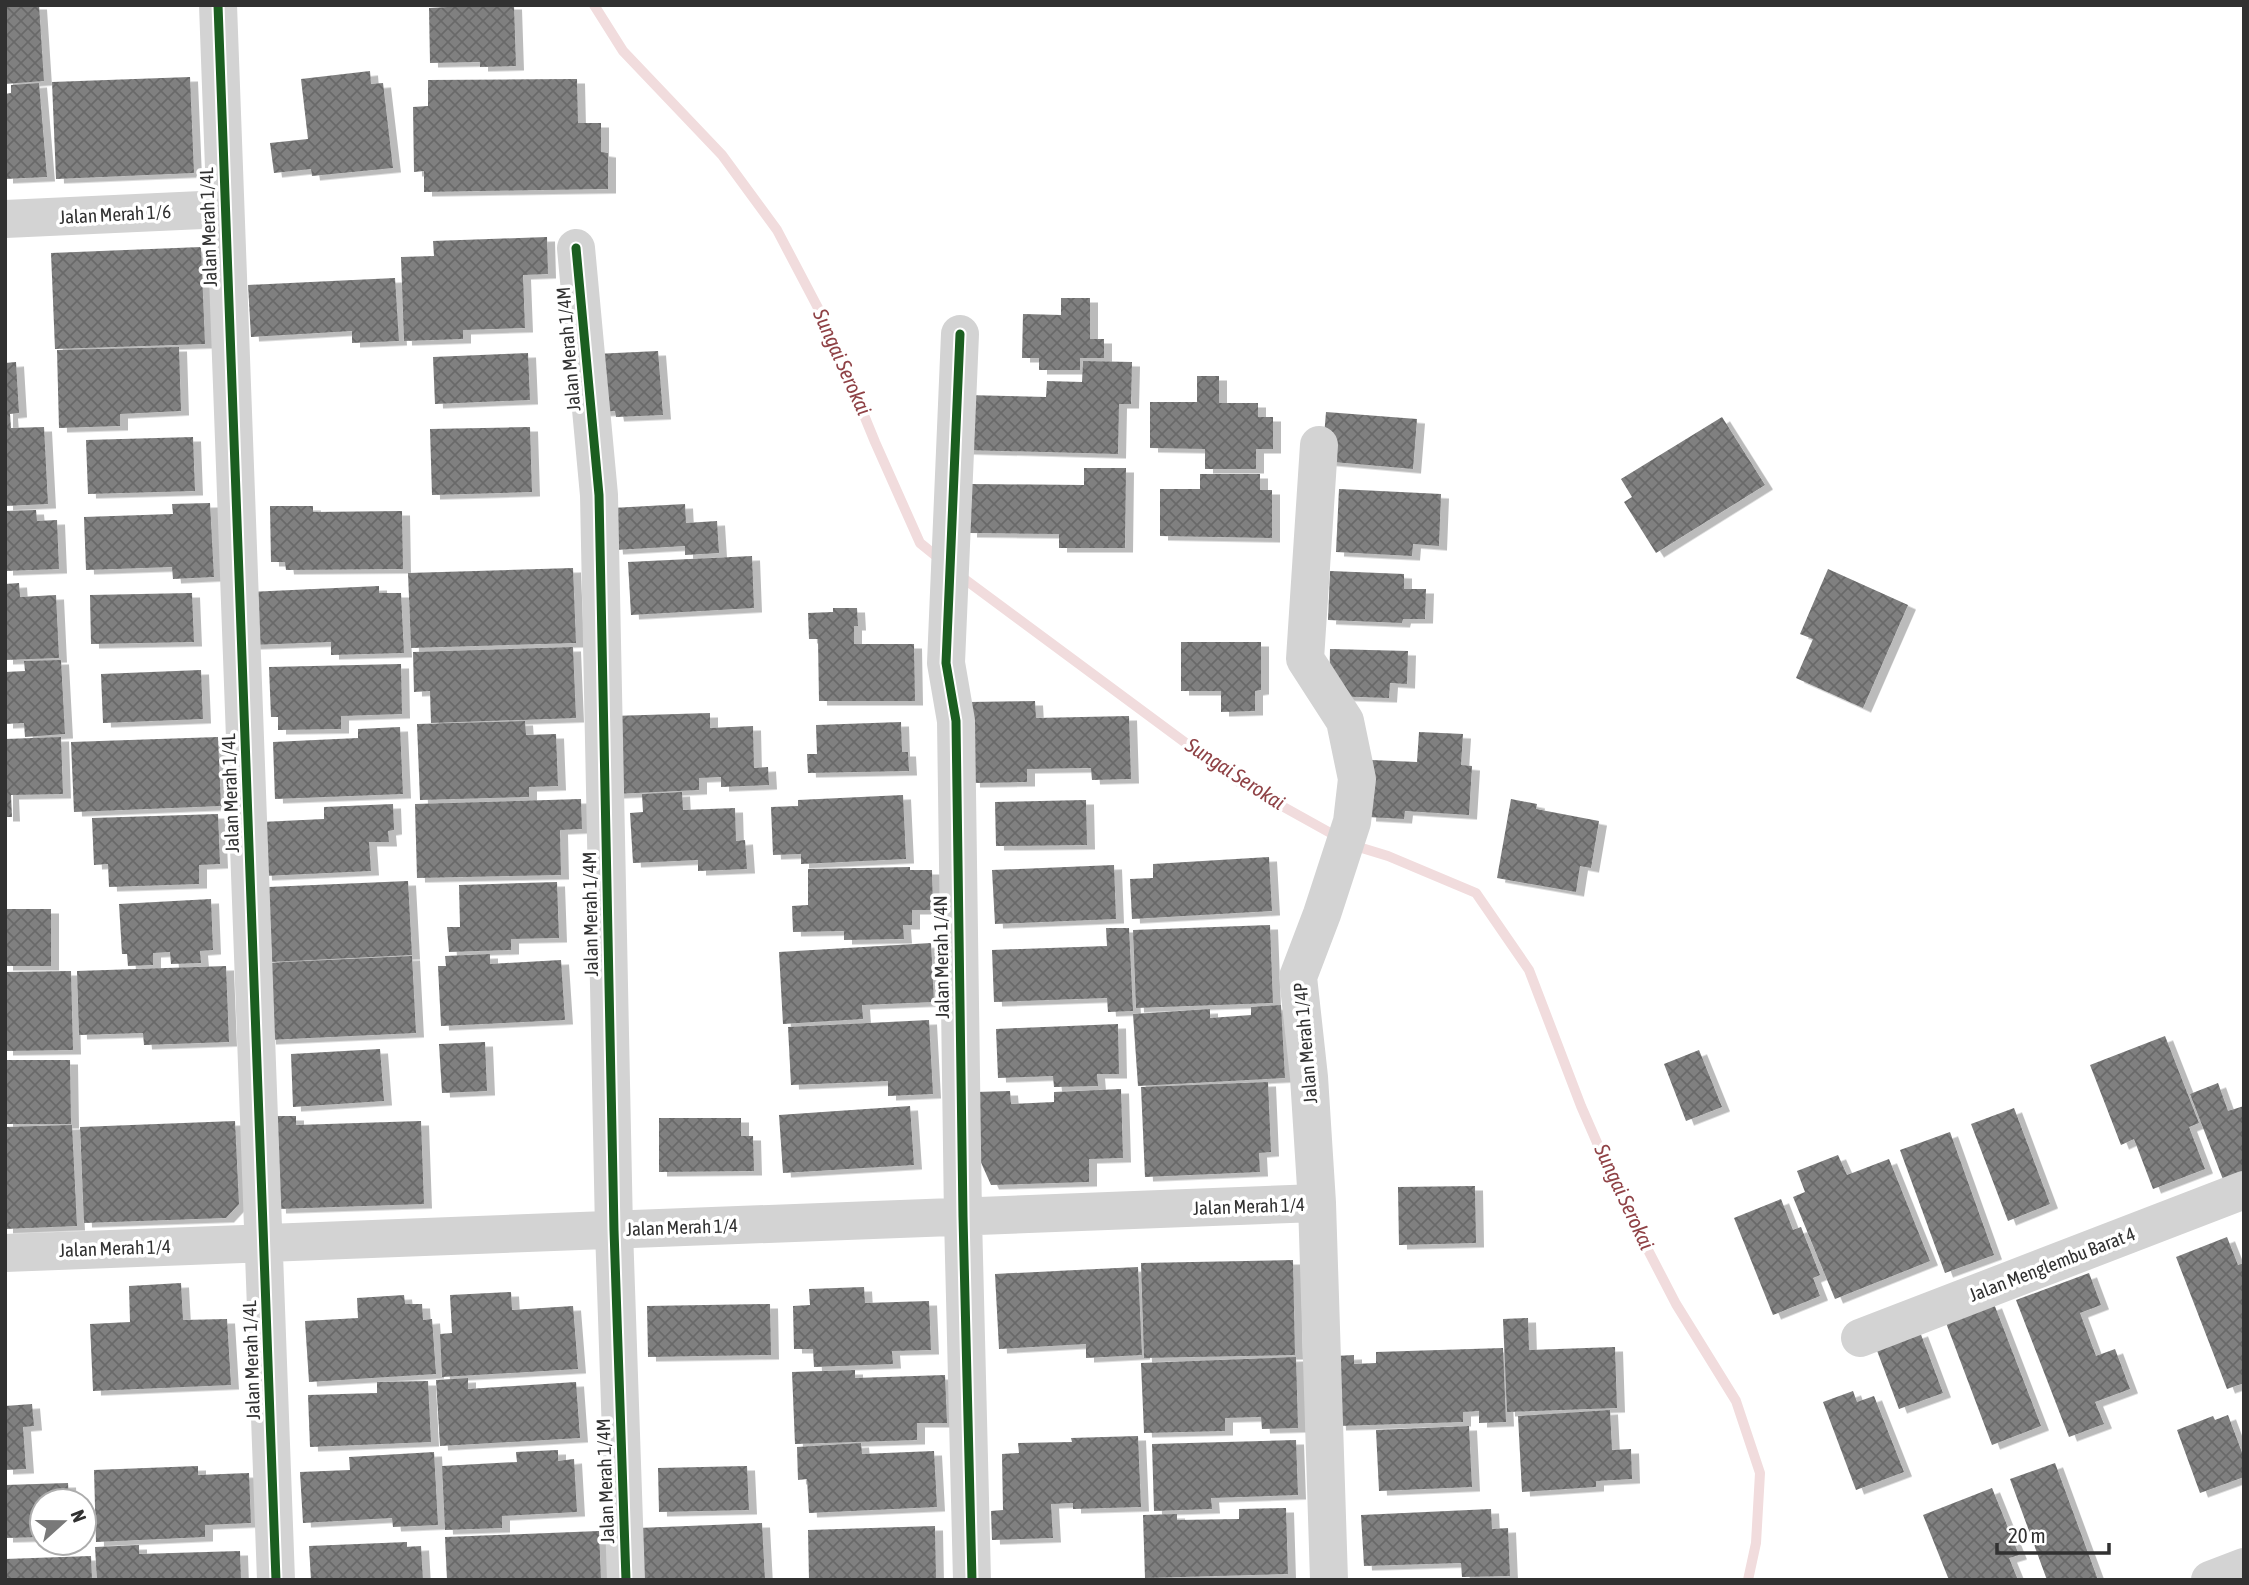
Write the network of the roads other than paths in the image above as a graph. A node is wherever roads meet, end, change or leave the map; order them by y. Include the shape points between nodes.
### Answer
1 (218, 5) edge
2 (224, 209) junction
3 (5, 219) edge
4 (576, 248) dead end
5 (960, 334) dead end
6 (1319, 445) dead end
7 (2244, 1190) edge
8 (1317, 1203) junction
9 (963, 1217) junction
10 (614, 1230) junction
11 (265, 1243) junction
12 (5, 1253) edge
13 (1860, 1338) dead end
14 (2244, 1567) edge
15 (276, 1580) edge
16 (626, 1580) edge
17 (972, 1580) edge
18 (1329, 1580) edge
19 (2210, 1580) edge

1 - 2 street, Jalan Merah 1/4L
2 - 3 street, Jalan Merah 1/6
2 - 11 street, Jalan Merah 1/4L
4 - 10 street, Jalan Merah 1/4M via 599,495
5 - 9 street, Jalan Merah 1/4N via 946,663 956,720
6 - 8 street, Jalan Merah 1/4P via 1305,659 1345,721 1357,779 1352,822 1298,977
7 - 13 street, Jalan Menglembu Barat 4
8 - 9 street, Jalan Merah 1/4
8 - 18 street, Jalan Merah 1/4P
9 - 10 street, Jalan Merah 1/4
9 - 17 street, Jalan Merah 1/4N
10 - 11 street, Jalan Merah 1/4
10 - 16 street, Jalan Merah 1/4M
11 - 12 street, Jalan Merah 1/4
11 - 15 street, Jalan Merah 1/4L
14 - 19 street

